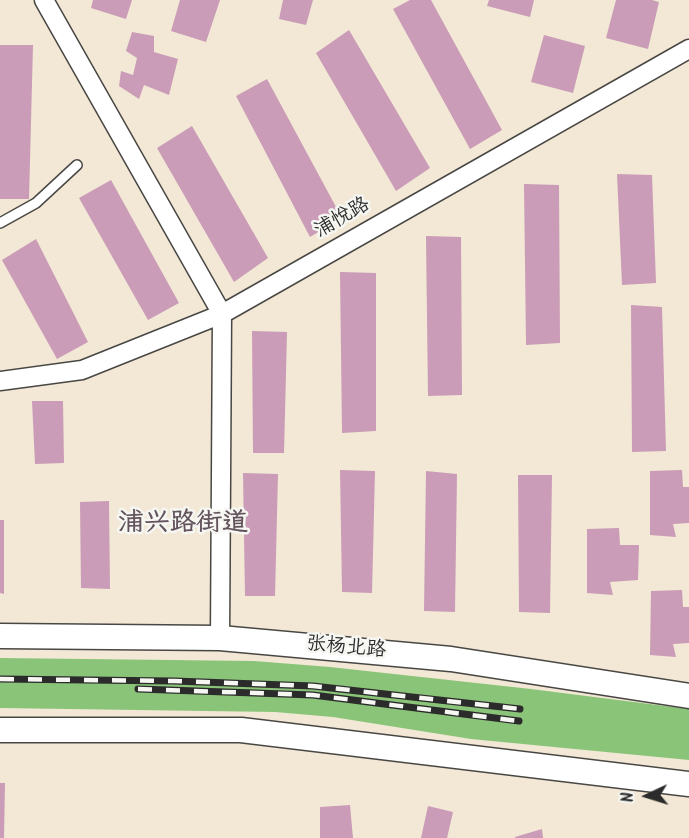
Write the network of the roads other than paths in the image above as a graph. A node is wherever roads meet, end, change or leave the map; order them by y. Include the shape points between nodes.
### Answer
1 (44, 0) edge
2 (689, 49) edge
3 (77, 165) dead end
4 (0, 223) edge
5 (222, 314) junction
6 (0, 381) edge
7 (0, 636) edge
8 (220, 638) junction
9 (689, 696) edge
10 (0, 730) edge
11 (689, 784) edge

1 - 5 street
2 - 5 street, 浦悦路
3 - 4 lane via 36,203
5 - 6 street, 浦悦路 via 82,370
5 - 8 street
7 - 8 main road, 张杨北路
8 - 9 main road, 张杨北路 via 451,659
10 - 11 main road via 241,730

